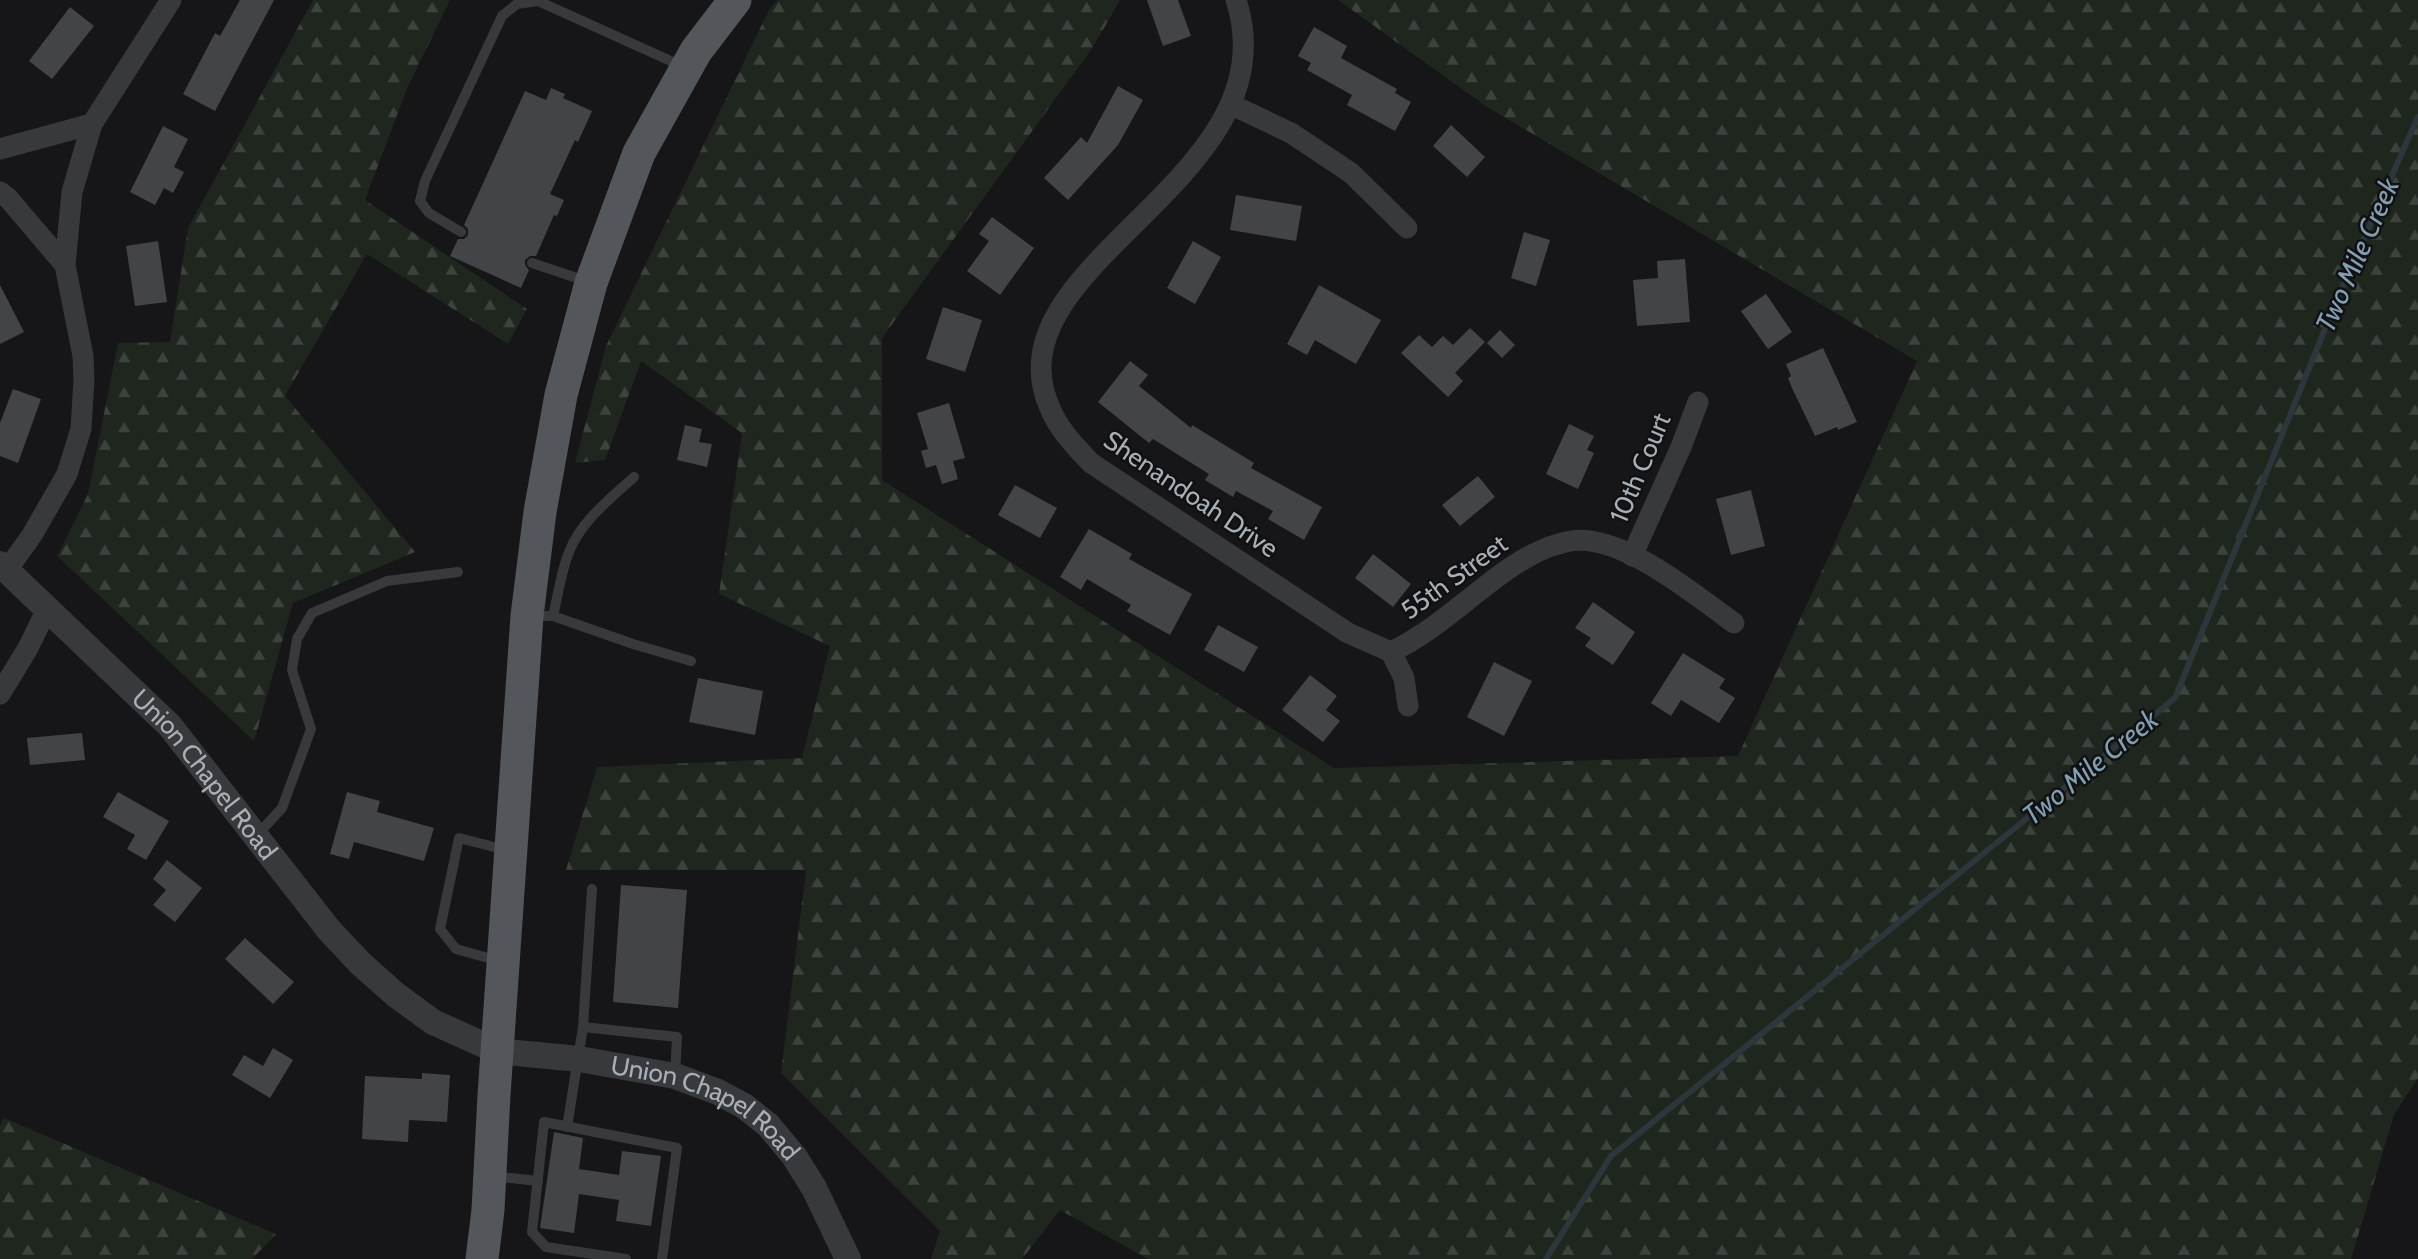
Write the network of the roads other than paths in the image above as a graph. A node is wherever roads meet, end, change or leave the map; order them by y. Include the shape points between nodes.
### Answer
1 (171, 0) edge
2 (735, 0) edge
3 (1236, 0) edge
4 (686, 69) junction
5 (1231, 105) junction
6 (92, 124) junction
7 (0, 149) edge
8 (0, 192) edge
9 (1407, 228) dead end
10 (461, 232) dead end
11 (532, 263) dead end
12 (65, 265) junction
13 (591, 283) junction
14 (1698, 402) dead end
15 (634, 477) dead end
16 (1632, 556) junction
17 (4, 567) edge
18 (458, 572) dead end
19 (47, 609) junction
20 (540, 616) junction
21 (1734, 623) dead end
22 (1391, 652) junction
23 (691, 661) dead end
24 (0, 694) edge
25 (1408, 706) dead end
26 (257, 835) junction
27 (512, 852) junction
28 (592, 889) dead end
29 (504, 962) junction
30 (583, 1027) junction
31 (497, 1051) junction
32 (579, 1059) junction
33 (675, 1076) junction
34 (567, 1127) junction
35 (489, 1176) junction
36 (538, 1181) junction
37 (482, 1259) edge
38 (626, 1259) edge
39 (662, 1259) edge
40 (848, 1259) edge

1 - 6 street
2 - 4 main road
3 - 5 street, Shenandoah Drive via 1244,51
4 - 10 lane via 538,1 517,4 502,16 425,181 420,201 429,213
4 - 13 main road via 639,153
5 - 9 street via 1291,133 1351,173
5 - 22 street, Shenandoah Drive via 1196,160 1067,296 1046,337 1041,360 1048,406 1075,446 1101,470 1348,633
6 - 7 street
6 - 12 street via 72,192
8 - 12 street
11 - 13 lane
12 - 17 street via 83,356 81,429 56,496 33,535
13 - 20 main road via 561,395 540,512
14 - 16 street, 10th Court
15 - 20 lane via 578,534
16 - 21 street, 55th Street via 1660,570
16 - 22 street, 55th Street via 1596,540 1549,547 1507,569 1412,642
17 - 19 street, Union Chapel Road
18 - 26 lane via 387,581 313,613 297,639 292,670 311,729 282,808
19 - 24 street
19 - 26 street, Union Chapel Road via 170,726
20 - 23 lane
20 - 27 main road
22 - 25 street via 1404,678
26 - 31 street, Union Chapel Road via 329,930 361,964 433,1022
27 - 29 main road
27 - 29 lane via 459,838 440,929 456,950
28 - 30 lane
29 - 31 main road
30 - 32 lane
30 - 33 lane via 677,1037
31 - 32 street, Union Chapel Road
31 - 35 main road
32 - 33 street, Union Chapel Road
32 - 34 lane
33 - 40 street, Union Chapel Road via 718,1092 768,1125 814,1188
34 - 36 lane via 544,1122
34 - 39 lane via 677,1148
35 - 36 lane
35 - 37 main road
36 - 38 lane via 533,1232 545,1247

